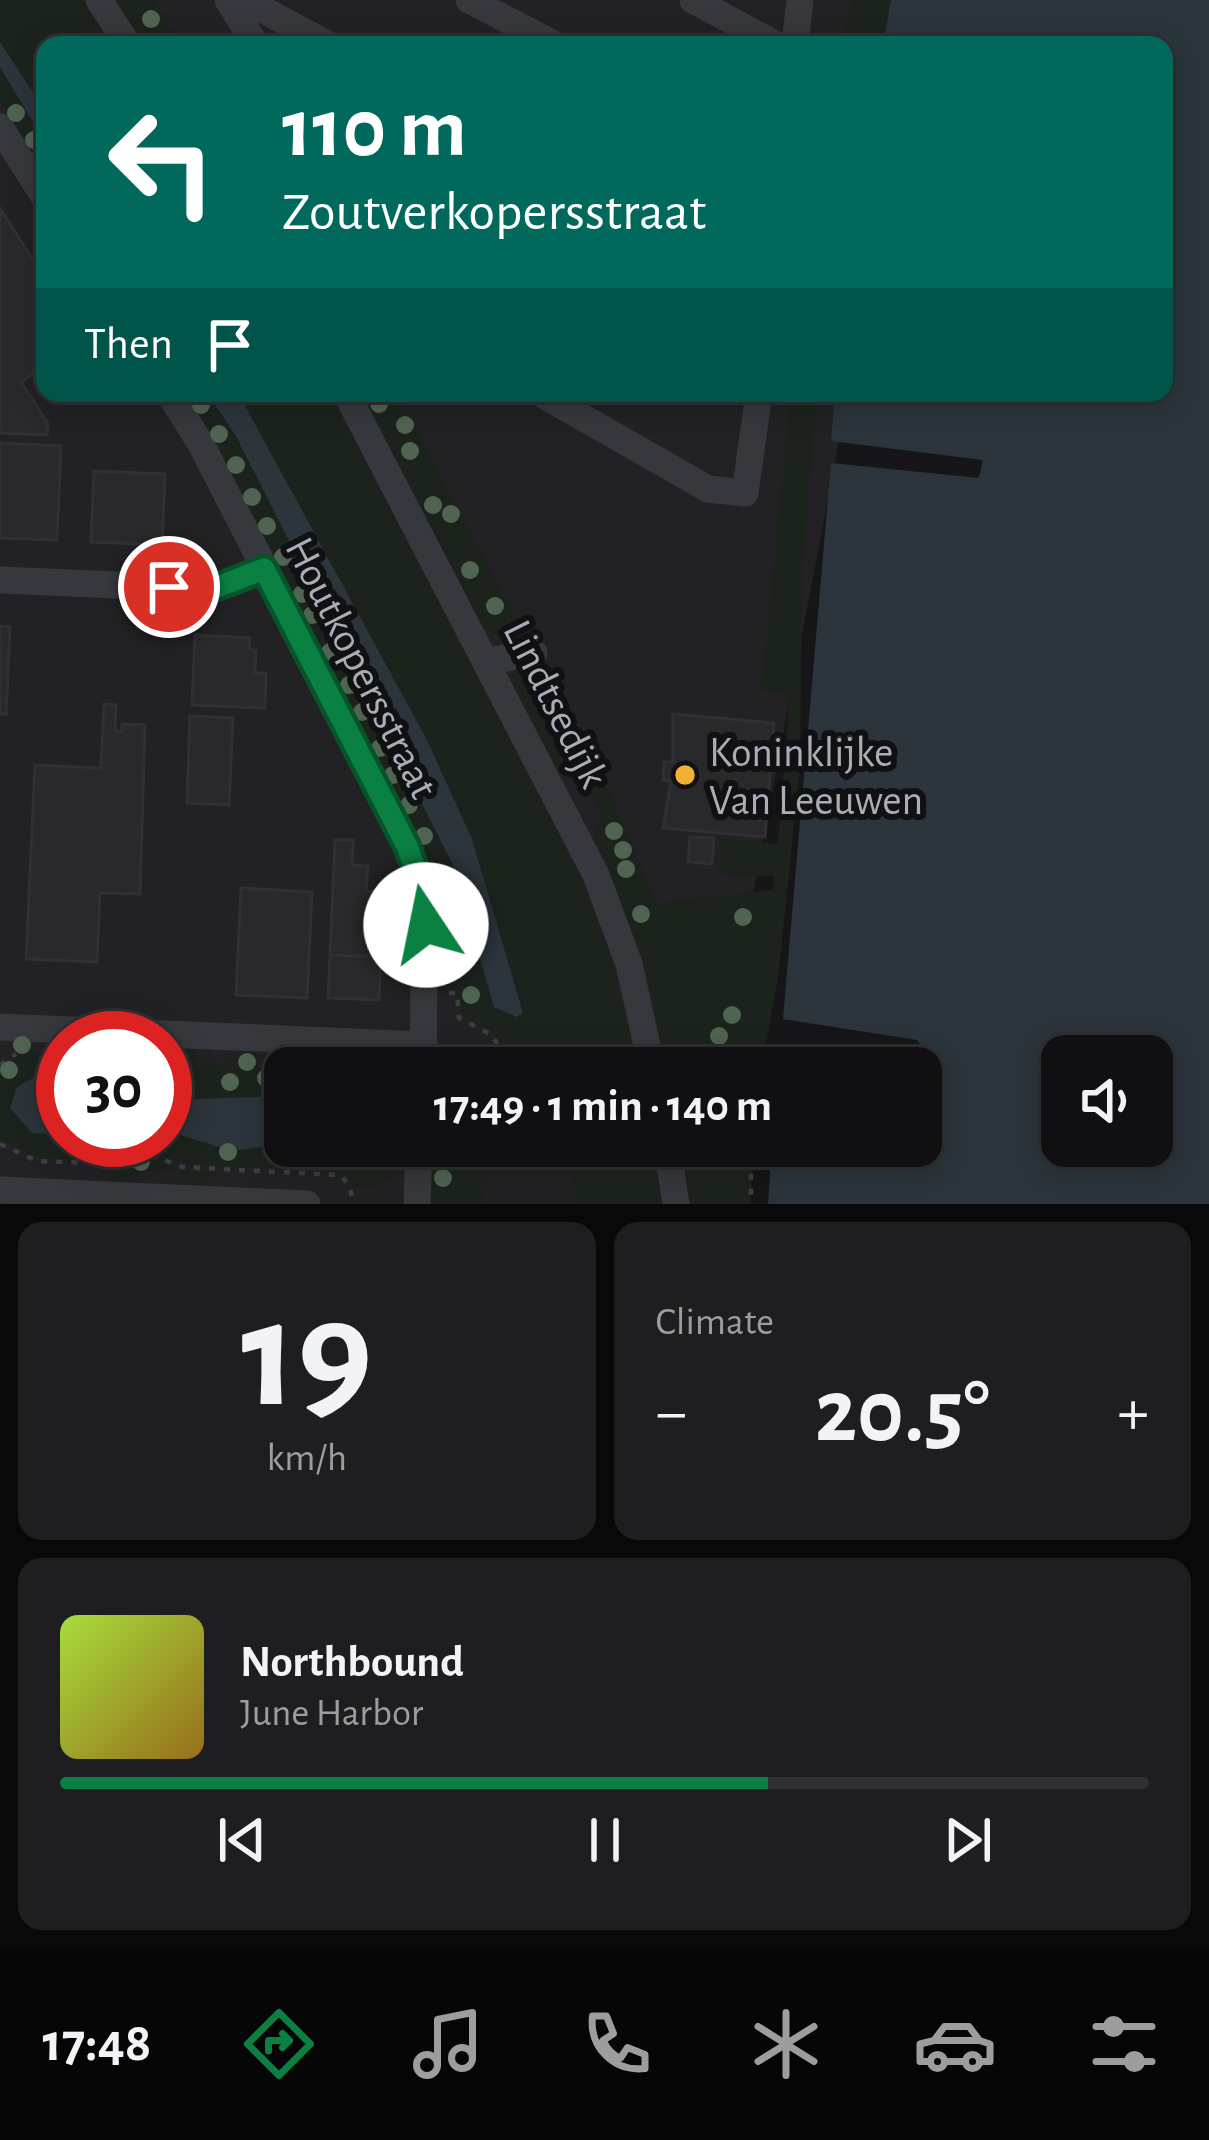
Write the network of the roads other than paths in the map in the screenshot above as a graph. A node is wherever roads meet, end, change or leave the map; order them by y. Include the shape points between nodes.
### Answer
1 (99, 0) edge
2 (228, 0) edge
3 (244, 0) edge
4 (469, 0) edge
5 (693, 0) edge
6 (800, 0) edge
7 (122, 36) edge
8 (250, 36) edge
9 (312, 36) edge
10 (539, 36) edge
11 (760, 36) edge
12 (796, 36) edge
13 (0, 127) edge
14 (36, 184) edge
15 (174, 402) edge
16 (351, 402) edge
17 (556, 402) edge
18 (757, 402) edge
19 (264, 569) junction
20 (0, 580) edge
21 (534, 653) dead end
22 (488, 661) junction
23 (0, 1027) edge
24 (282, 1047) edge
25 (423, 1047) edge
26 (647, 1047) edge
27 (418, 1167) edge
28 (670, 1167) edge
29 (0, 1190) edge
30 (307, 1204) edge
31 (417, 1204) edge
32 (676, 1204) edge

1 - 7 street
2 - 8 street
3 - 9 street
4 - 10 street
5 - 11 street
6 - 12 street
13 - 14 street
15 - 19 street, Houtkopersstraat
16 - 22 street, Lindtsedijk
17 - 18 street via 708,489 746,493
19 - 20 street via 212,589
19 - 25 street, Houtkopersstraat via 425,896
21 - 22 street
22 - 26 street, Lindtsedijk via 607,901
23 - 24 street
27 - 31 street
28 - 32 street
29 - 30 street

